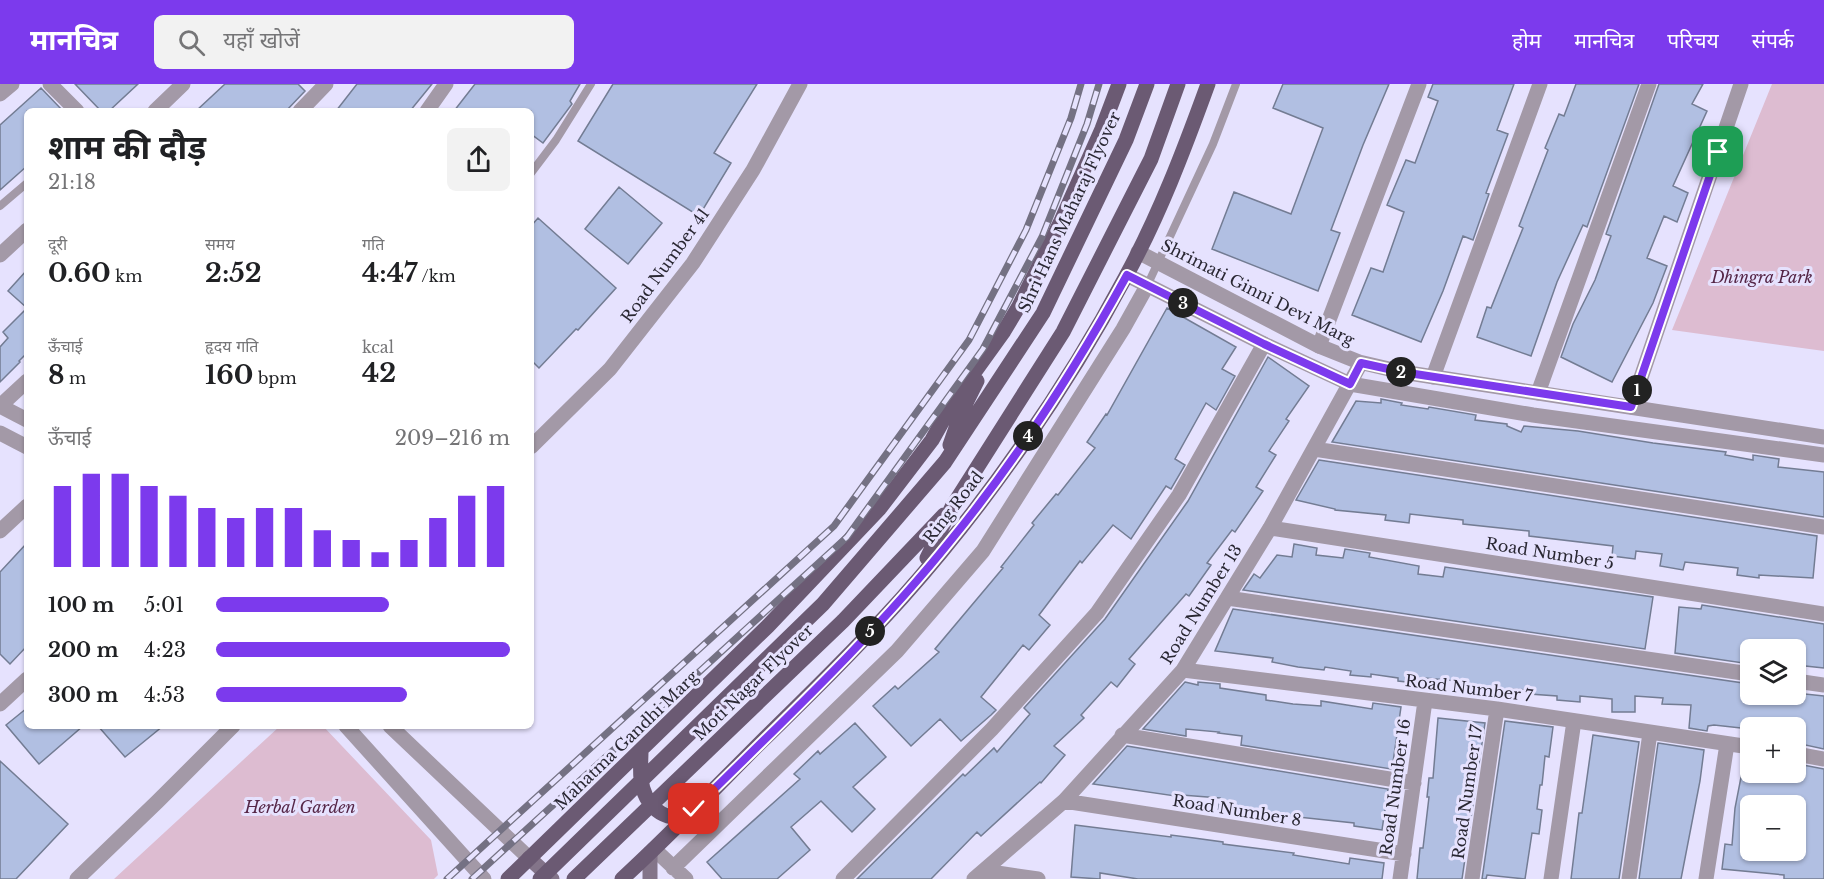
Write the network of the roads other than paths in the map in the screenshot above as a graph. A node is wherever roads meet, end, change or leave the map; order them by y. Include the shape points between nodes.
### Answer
1 (12, 84) edge
2 (50, 84) edge
3 (183, 84) edge
4 (326, 84) edge
5 (591, 84) edge
6 (800, 84) edge
7 (1119, 84) edge
8 (1147, 84) edge
9 (1178, 84) edge
10 (1208, 84) edge
11 (1236, 84) edge
12 (1419, 84) edge
13 (1540, 84) edge
14 (1649, 84) edge
15 (1741, 84) edge
16 (441, 86) edge
17 (0, 94) edge
18 (75, 108) edge
19 (158, 108) edge
20 (303, 108) edge
21 (429, 108) edge
22 (534, 169) edge
23 (24, 186) edge
24 (0, 206) edge
25 (24, 233) edge
26 (1138, 252) junction
27 (0, 255) edge
28 (1158, 262) junction
29 (1127, 275) junction
30 (1147, 286) junction
31 (1004, 331) junction
32 (1264, 344) junction
33 (1319, 346) junction
34 (1361, 363) junction
35 (1433, 377) junction
36 (24, 384) edge
37 (1350, 384) junction
38 (1538, 393) junction
39 (0, 406) edge
40 (1631, 407) junction
41 (24, 418) edge
42 (0, 433) edge
43 (1824, 437) edge
44 (534, 444) edge
45 (24, 445) edge
46 (1314, 449) junction
47 (1824, 455) edge
48 (945, 462) junction
49 (952, 507) junction
50 (24, 509) edge
51 (1824, 527) edge
52 (1270, 528) junction
53 (0, 531) edge
54 (1227, 598) junction
55 (901, 599) junction
56 (1824, 614) edge
57 (1183, 670) junction
58 (1740, 673) edge
59 (24, 682) edge
60 (1806, 682) edge
61 (1824, 685) edge
62 (1425, 701) junction
63 (0, 704) edge
64 (1497, 709) junction
65 (1574, 721) junction
66 (230, 729) edge
67 (349, 729) edge
68 (393, 729) edge
69 (1650, 733) junction
70 (1122, 735) junction
71 (1727, 744) junction
72 (1740, 746) edge
73 (641, 750) junction
74 (1806, 756) edge
75 (1824, 759) edge
76 (1414, 783) junction
77 (1064, 801) junction
78 (694, 809) junction
79 (652, 851) junction
80 (1404, 854) junction
81 (529, 858) junction
82 (674, 868) junction
83 (979, 875) edge
84 (77, 879) edge
85 (484, 879) edge
86 (508, 879) edge
87 (540, 879) edge
88 (552, 879) edge
89 (574, 879) edge
90 (621, 879) edge
91 (650, 879) edge
92 (686, 879) edge
93 (843, 879) edge
94 (1038, 879) edge
95 (1400, 879) edge
96 (1472, 879) edge
97 (1551, 879) edge
98 (1629, 879) edge
99 (1706, 879) edge

1 - 17 street
2 - 18 street
3 - 19 street
4 - 20 street
5 - 22 lane
6 - 44 street, Road Number 41 via 753,170 693,262 610,369
7 - 31 main road via 1061,220
8 - 48 main road, Shri Hans Maharaj Flyover via 1126,140 1043,313
9 - 49 main road via 1151,159 1063,332
10 - 26 main road, Ring Road via 1178,167
11 - 28 lane via 1213,144
12 - 33 street
13 - 35 street
14 - 38 street
15 - 40 street
16 - 21 street
23 - 24 lane
25 - 27 street
26 - 28 street, Shrimati Ginni Devi Marg
26 - 29 main road, Ring Road
28 - 30 lane
28 - 33 street, Shrimati Ginni Devi Marg
29 - 30 street
29 - 55 main road, Ring Road via 1059,389 990,490
30 - 32 street
30 - 82 street via 983,551 897,651
31 - 48 main road via 962,411
31 - 73 main road, Mahatma Gandhi Marg via 955,399 932,440 880,508 768,626
32 - 37 street
32 - 93 street via 1179,495 1097,613 992,729
33 - 34 street, Shrimati Ginni Devi Marg
34 - 35 street, Shrimati Ginni Devi Marg
34 - 37 street, Road Number 13
35 - 38 street, Shrimati Ginni Devi Marg
36 - 39 street
37 - 46 street, Road Number 13
37 - 47 street via 1501,410
38 - 40 street, Shrimati Ginni Devi Marg
39 - 41 street
40 - 43 street, Shrimati Ginni Devi Marg
42 - 45 street
46 - 51 street
46 - 52 street, Road Number 13
48 - 87 main road, Shri Hans Maharaj Flyover via 823,604
49 - 55 main road via 934,548
49 - 89 main road, Moti Nagar Flyover via 843,621
50 - 53 street
52 - 54 street, Road Number 13
52 - 56 street, Road Number 5
54 - 57 street, Road Number 13
54 - 58 street
55 - 78 main road, Ring Road
57 - 62 street, Road Number 7
57 - 70 street, Road Number 13
59 - 63 street
60 - 61 street
62 - 64 street, Road Number 7
62 - 76 street, Road Number 16
64 - 65 street, Road Number 7
64 - 96 street, Road Number 17
65 - 69 street, Road Number 7
65 - 97 street
66 - 84 street
67 - 85 street
68 - 81 street
69 - 71 street, Road Number 7
69 - 98 street
70 - 76 street
70 - 77 street, Road Number 13
71 - 72 street, Road Number 7
71 - 99 street
73 - 78 main road via 642,788 655,810 675,818
73 - 81 main road, Mahatma Gandhi Marg
74 - 75 street
76 - 80 street, Road Number 16
77 - 80 street, Road Number 8
77 - 83 street, Road Number 13
78 - 79 main road, Ring Road
79 - 82 street
79 - 90 main road, Ring Road
79 - 91 main road
80 - 95 street, Road Number 16
81 - 86 main road, Mahatma Gandhi Marg
81 - 88 main road
82 - 92 street
83 - 94 street

